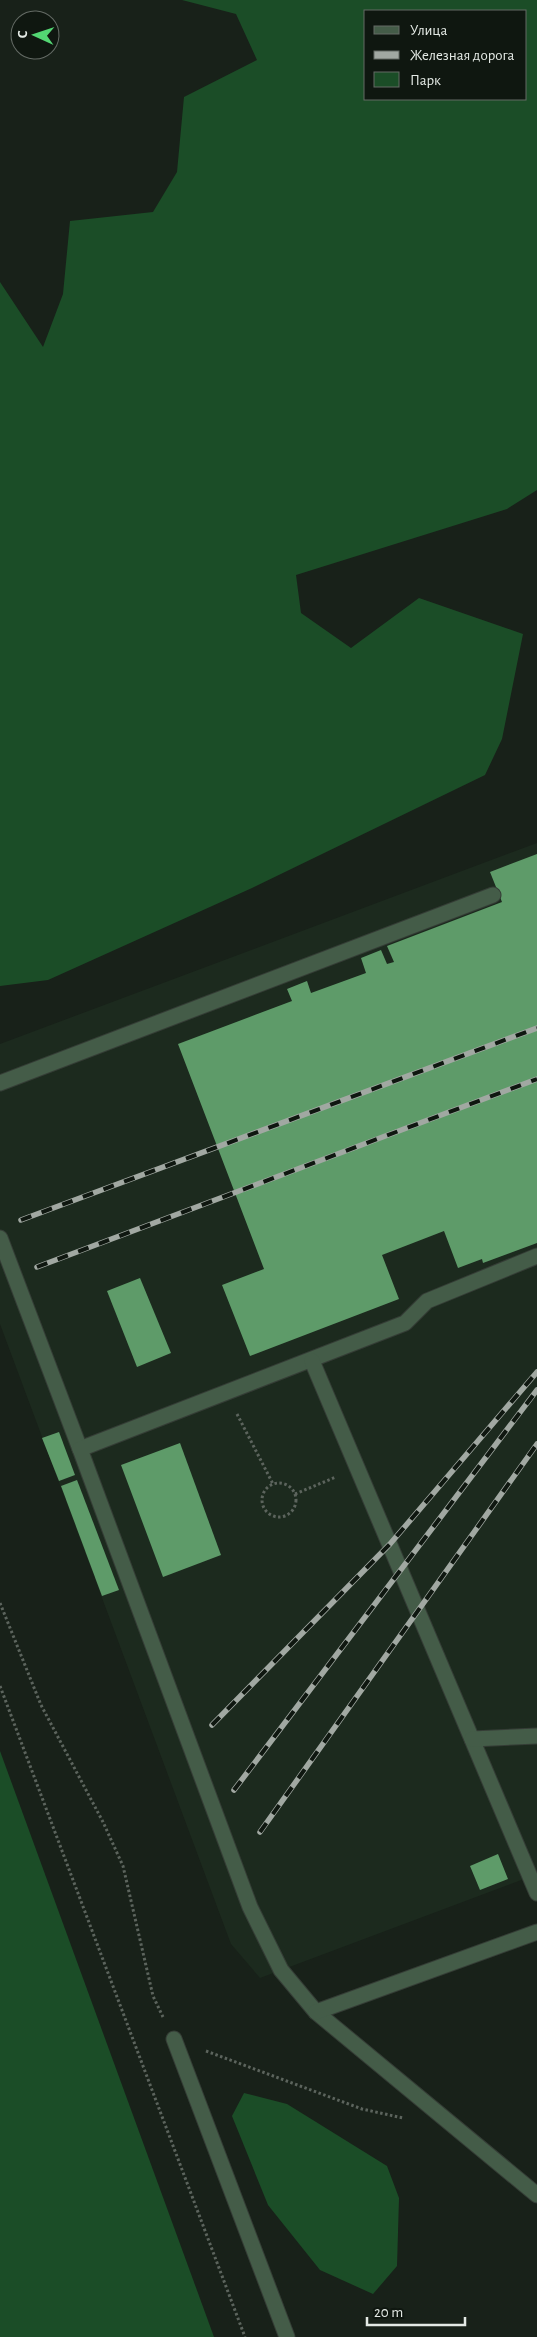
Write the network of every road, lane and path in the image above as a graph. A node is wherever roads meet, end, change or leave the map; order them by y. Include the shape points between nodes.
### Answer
1 (493, 895) dead end
2 (0, 1083) edge
3 (0, 1238) edge
4 (537, 1256) edge
5 (312, 1361) junction
6 (226, 1393) junction
7 (80, 1449) junction
8 (357, 1469) junction
9 (273, 1484) junction
10 (295, 1494) junction
11 (0, 1604) edge
12 (0, 1686) edge
13 (537, 1736) edge
14 (472, 1739) junction
15 (537, 1893) edge
16 (537, 1932) edge
17 (316, 2012) junction
18 (174, 2039) junction
19 (411, 2120) dead end
20 (537, 2195) edge
21 (245, 2337) edge
22 (287, 2337) edge

1 - 2 lane
3 - 7 lane
4 - 5 lane via 427,1301 405,1323
5 - 6 lane
5 - 8 lane
6 - 7 lane
6 - 9 path
7 - 17 lane via 250,1907 281,1970
8 - 10 path
8 - 14 lane
9 - 10 path via 287,1484
9 - 10 path via 266,1489 262,1499 265,1509 274,1516 280,1518 290,1513 296,1503
11 - 18 path via 40,1704 123,1866 153,1996
12 - 21 path
13 - 14 lane
14 - 15 lane
16 - 17 lane
17 - 20 lane
18 - 19 path via 362,2109
18 - 22 lane

